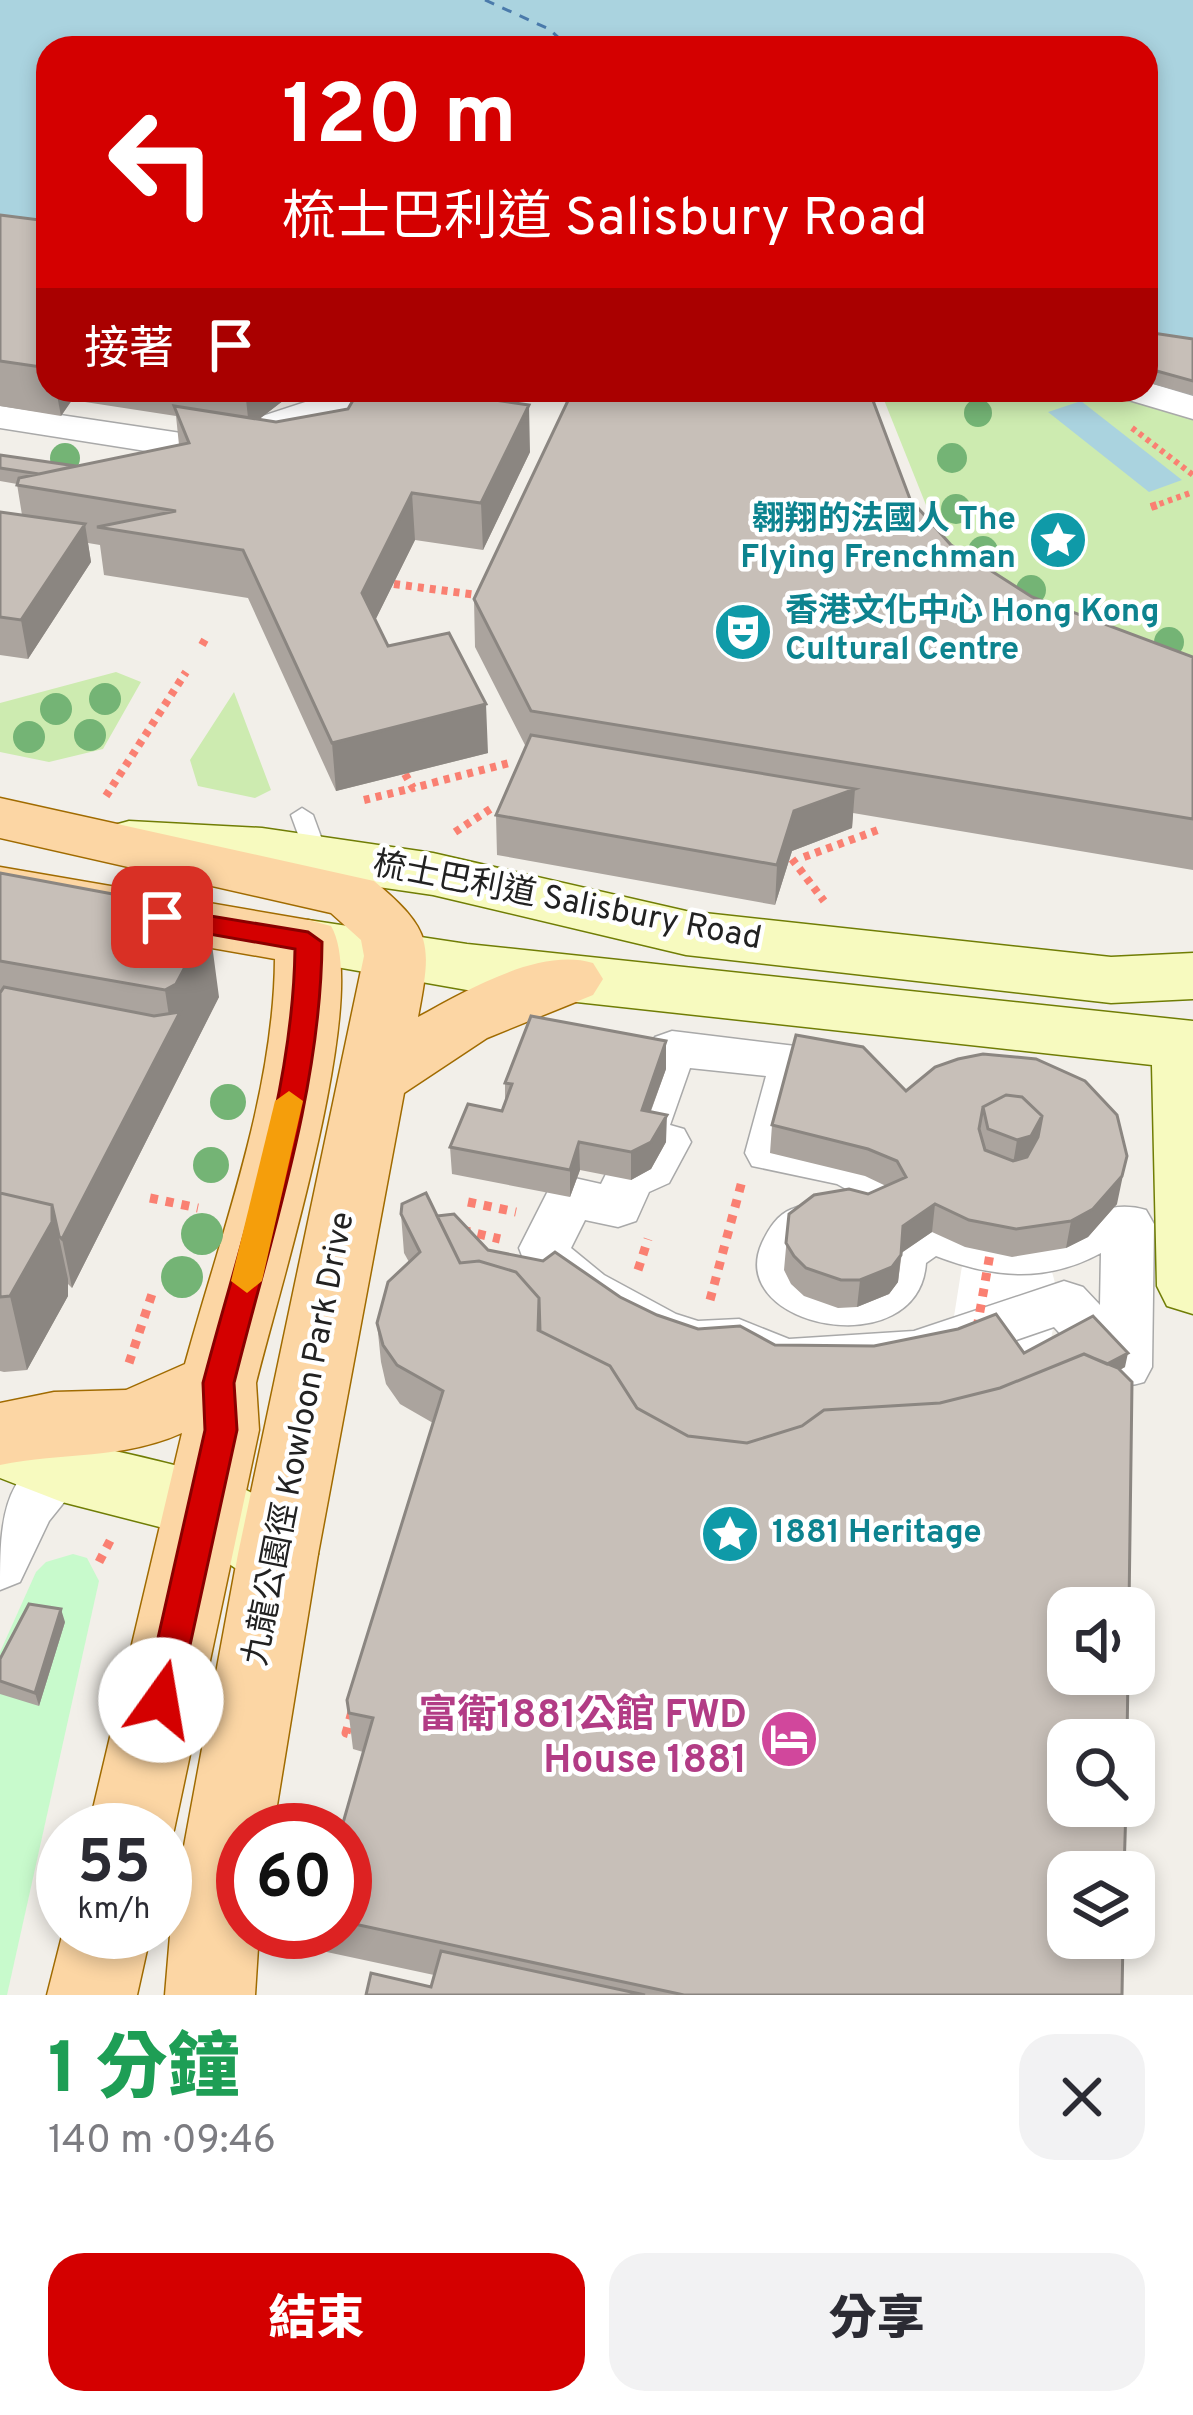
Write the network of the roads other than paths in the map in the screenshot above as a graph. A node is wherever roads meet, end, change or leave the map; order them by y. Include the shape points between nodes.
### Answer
1 (1158, 397) edge
2 (343, 402) edge
3 (1193, 408) edge
4 (0, 417) edge
5 (0, 818) edge
6 (95, 818) junction
7 (0, 889) edge
8 (308, 942) junction
9 (397, 956) junction
10 (1193, 976) edge
11 (570, 979) junction
12 (1189, 1045) edge
13 (368, 1085) junction
14 (990, 1254) joint
15 (1193, 1286) edge
16 (218, 1383) junction
17 (21, 1449) edge
18 (205, 1506) junction
19 (278, 1554) junction
20 (0, 1565) edge
21 (137, 1803) edge
22 (213, 1953) edge
23 (101, 1959) edge
24 (92, 1995) edge
25 (175, 1995) edge

1 - 3 street
2 - 4 street via 203,448
5 - 6 main road, 梳士巴利道 Salisbury Road
6 - 9 main road, 梳士巴利道 Salisbury Road via 352,896 392,931
6 - 10 street, 梳士巴利道 Salisbury Road via 309,836 686,933 1093,979
7 - 8 main road, 梳士巴利道 Salisbury Road
8 - 9 street, 梳士巴利道 Salisbury Road
8 - 16 main road via 308,1016 297,1074
9 - 11 street, 梳士巴利道 Salisbury Road
9 - 13 main road, 九龍公園徑 Kowloon Park Drive
11 - 12 street, 梳士巴利道 Salisbury Road
11 - 13 main road via 479,1011
12 - 15 street
13 - 19 main road, 九龍公園徑 Kowloon Park Drive
14 - 14 street via 1047,1253 1105,1222 1128,1224 1125,1367 1064,1302 956,1343 872,1360 783,1360 739,1340 698,1343 585,1290 548,1260 545,1248 570,1197 618,1207 628,1180 651,1169 666,1142 641,1137 672,1049 795,1061 770,1153 865,1176 893,1189 902,1204 865,1222 828,1218 798,1231 787,1242 784,1270 804,1295 838,1307 874,1303 898,1282 900,1254 932,1232
16 - 17 main road via 138,1419 54,1423
16 - 18 main road via 221,1430
17 - 18 street
17 - 20 street via 28,1505
18 - 19 street
18 - 21 main road
19 - 22 main road, 九龍公園徑 Kowloon Park Drive
22 - 25 main road, 九龍公園徑 Kowloon Park Drive
23 - 24 main road

